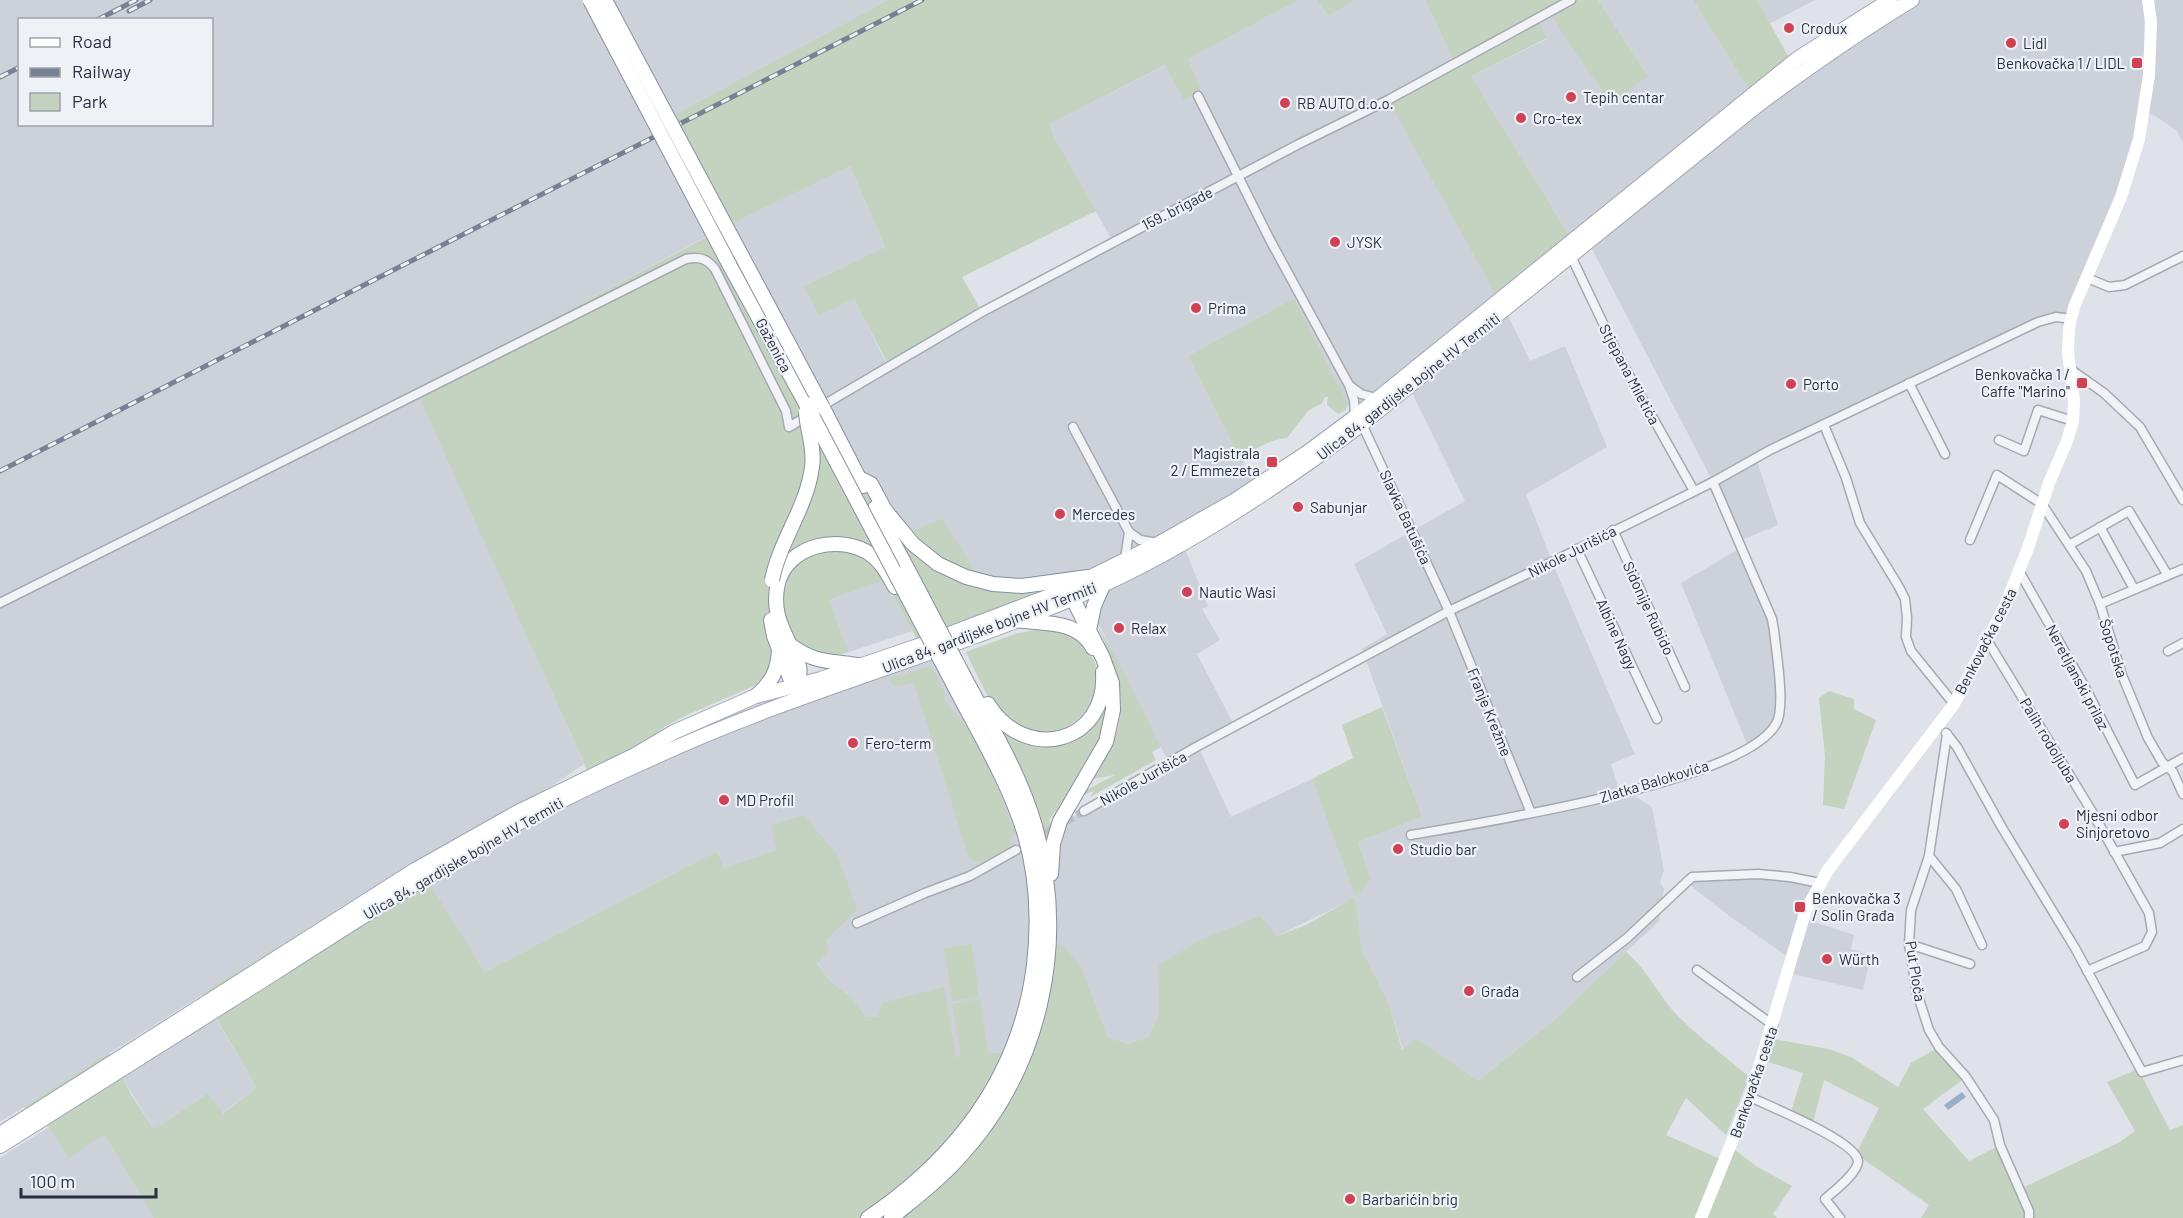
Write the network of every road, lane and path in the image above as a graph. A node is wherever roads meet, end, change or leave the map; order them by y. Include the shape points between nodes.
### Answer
1 (590, 0) edge
2 (605, 0) edge
3 (1571, 0) edge
4 (1890, 0) edge
5 (1912, 0) edge
6 (2148, 0) edge
7 (2157, 0) edge
8 (2151, 22) junction
9 (1198, 96) dead end
10 (1239, 176) junction
11 (1571, 256) junction
12 (2183, 256) edge
13 (2087, 279) junction
14 (2072, 319) junction
15 (2070, 368) junction
16 (1909, 383) junction
17 (1349, 385) junction
18 (1376, 398) junction
19 (806, 404) junction
20 (1358, 420) junction
21 (2073, 421) junction
22 (1824, 425) junction
23 (1073, 427) dead end
24 (1999, 440) dead end
25 (1945, 454) dead end
26 (859, 478) junction
27 (1713, 482) junction
28 (1694, 491) junction
29 (2183, 500) edge
30 (2042, 504) junction
31 (2100, 527) junction
32 (1613, 530) junction
33 (1129, 532) junction
34 (1970, 540) dead end
35 (1158, 544) junction
36 (2069, 545) junction
37 (1577, 549) junction
38 (1125, 559) junction
39 (2183, 568) edge
40 (2019, 571) junction
41 (2167, 574) junction
42 (1088, 578) junction
43 (775, 581) junction
44 (1104, 583) junction
45 (2134, 588) junction
46 (1066, 595) junction
47 (0, 603) edge
48 (2100, 604) junction
49 (1449, 611) junction
50 (918, 616) junction
51 (1014, 621) junction
52 (1089, 630) junction
53 (1987, 640) junction
54 (2183, 643) edge
55 (784, 646) junction
56 (2168, 651) dead end
57 (858, 665) junction
58 (1685, 687) dead end
59 (963, 688) junction
60 (800, 691) junction
61 (756, 696) junction
62 (1954, 704) junction
63 (1657, 719) dead end
64 (1943, 730) junction
65 (2183, 758) edge
66 (2167, 767) junction
67 (2183, 794) edge
68 (1084, 811) tunnel mouth
69 (1531, 813) junction
70 (2183, 829) edge
71 (1411, 836) dead end
72 (1016, 850) dead end
73 (2114, 852) junction
74 (1929, 856) junction
75 (1820, 883) junction
76 (1048, 888) junction
77 (857, 923) dead end
78 (1910, 944) junction
79 (1982, 945) dead end
80 (1970, 964) dead end
81 (1697, 970) dead end
82 (2087, 971) junction
83 (1577, 977) dead end
84 (1773, 1025) junction
85 (2183, 1060) edge
86 (1750, 1097) junction
87 (0, 1134) edge
88 (0, 1146) edge
89 (868, 1218) edge
90 (891, 1218) edge
91 (1701, 1218) edge
92 (1840, 1218) edge
93 (2030, 1218) edge

1 - 19 main road, Gaženica, bridge
2 - 26 main road, Gaženica, bridge
3 - 10 street, 159. brigade
4 - 18 main road, Ulica 84. gardijske bojne HV Termiti via 1797,59
5 - 11 main road, Ulica 84. gardijske bojne HV Termiti via 1759,104
6 - 8 main road, Benkovačka cesta
7 - 8 main road, Benkovačka cesta
8 - 13 main road, Benkovačka cesta via 2149,75 2139,139 2121,197
9 - 10 street, Slavka Batušića
10 - 17 street, Slavka Batušića
10 - 47 street, 159. brigade via 964,322 789,427 786,411 715,269 708,261 686,259
11 - 20 main road, Ulica 84. gardijske bojne HV Termiti
11 - 28 street, Stjepana Miletića via 1621,361
12 - 13 street via 2125,285 2109,287
13 - 14 main road, Benkovačka cesta
14 - 15 main road, Benkovačka cesta
14 - 16 street, Nikole Jurišića via 2056,317 2038,322
15 - 21 main road, Benkovačka cesta
15 - 29 street via 2140,427
16 - 22 street, Nikole Jurišića
16 - 25 street
17 - 18 street
17 - 20 street, Slavka Batušića
18 - 20 main road, Ulica 84. gardijske bojne HV Termiti
19 - 43 main road, bridge via 813,463 811,478 777,558
19 - 50 main road, Gaženica, bridge
20 - 35 main road, Ulica 84. gardijske bojne HV Termiti via 1234,501
20 - 44 main road, Ulica 84. gardijske bojne HV Termiti via 1315,460 1252,501
20 - 49 street, Slavka Batušića
21 - 24 street via 2038,410 2024,451
21 - 30 main road, Benkovačka cesta
22 - 27 street, Nikole Jurišića
22 - 62 street via 1860,523 1905,599 1906,637 1911,651
23 - 33 street
26 - 42 main road via 871,484 885,510 913,544 952,571 982,582 1022,586
26 - 59 main road, Gaženica, bridge
27 - 28 street, Nikole Jurišića
27 - 69 street, Zlatka Balokovića via 1772,619 1781,711 1777,724 1749,748 1695,772 1628,792
28 - 32 street, Nikole Jurišića
30 - 34 street via 1997,475
30 - 36 street, Šopotska
30 - 40 main road, Benkovačka cesta
31 - 36 street
31 - 41 street via 2130,511
31 - 45 street
32 - 37 street, Nikole Jurišića
32 - 58 street, Sidonije Rubido
33 - 35 street via 1140,540
33 - 38 street
35 - 38 main road, Ulica 84. gardijske bojne HV Termiti
36 - 48 street, Šopotska
37 - 49 street, Nikole Jurišića
37 - 63 street, Albine Nagy
38 - 42 main road, Ulica 84. gardijske bojne HV Termiti
39 - 41 street
40 - 53 main road, Benkovačka cesta
40 - 66 street, Neretljanski prilaz via 2135,785
41 - 45 street
42 - 46 main road, Ulica 84. gardijske bojne HV Termiti
43 - 50 main road via 798,555 811,549 825,544 853,546 878,561 909,610
43 - 55 main road via 771,623
44 - 46 main road, Ulica 84. gardijske bojne HV Termiti
44 - 52 main road
45 - 48 street
46 - 51 main road, Ulica 84. gardijske bojne HV Termiti
46 - 52 main road
46 - 57 main road, Ulica 84. gardijske bojne HV Termiti
48 - 66 street, Šopotska via 2126,685 2148,738
49 - 68 street, Nikole Jurišića
49 - 69 street, Franje Krežme
50 - 59 main road, Gaženica, bridge
51 - 59 main road via 1056,624 1072,629 1091,644 1103,672 1103,688 1099,703 1084,726 1067,737 1030,738 1004,725 980,691
51 - 60 main road, Ulica 84. gardijske bojne HV Termiti
52 - 76 main road via 1110,674 1112,720 1101,752 1060,821
53 - 62 main road, Benkovačka cesta
53 - 73 street, Palih rodoljuba
54 - 56 street
55 - 57 main road via 820,662
55 - 60 main road via 799,668
55 - 61 main road via 774,676
57 - 60 main road, Ulica 84. gardijske bojne HV Termiti
59 - 76 main road via 1017,776 1035,825
59 - 89 main road via 1025,834 1036,903 1032,980 1011,1055 985,1103 941,1158
60 - 61 main road, Ulica 84. gardijske bojne HV Termiti
60 - 88 main road, Ulica 84. gardijske bojne HV Termiti via 522,822 364,915
61 - 87 main road, Ulica 84. gardijske bojne HV Termiti via 564,788 415,870
62 - 64 main road, Benkovačka cesta
64 - 74 street, Put Ploča
64 - 75 main road, Benkovačka cesta
64 - 82 street via 1957,747
65 - 66 street
66 - 67 street, Šopotska
69 - 71 street, Zlatka Balokovića
70 - 73 street via 2160,843
72 - 77 street via 970,876
73 - 82 street, Palih rodoljuba via 2149,914 2152,932 2145,946
74 - 78 street, Put Ploča via 1911,910
74 - 79 street via 1956,889
75 - 83 street via 1758,873 1692,877 1627,938
75 - 84 main road, Benkovačka cesta via 1806,910
76 - 90 main road via 1047,977 1019,1068 1003,1099 956,1162
78 - 80 street
78 - 93 street, Put Ploča via 1917,993 1929,1030 1994,1120
81 - 84 street
82 - 85 street via 2142,1072
84 - 86 main road, Benkovačka cesta
86 - 91 main road, Benkovačka cesta
86 - 92 street via 1837,1139 1856,1154 1855,1171 1825,1199

